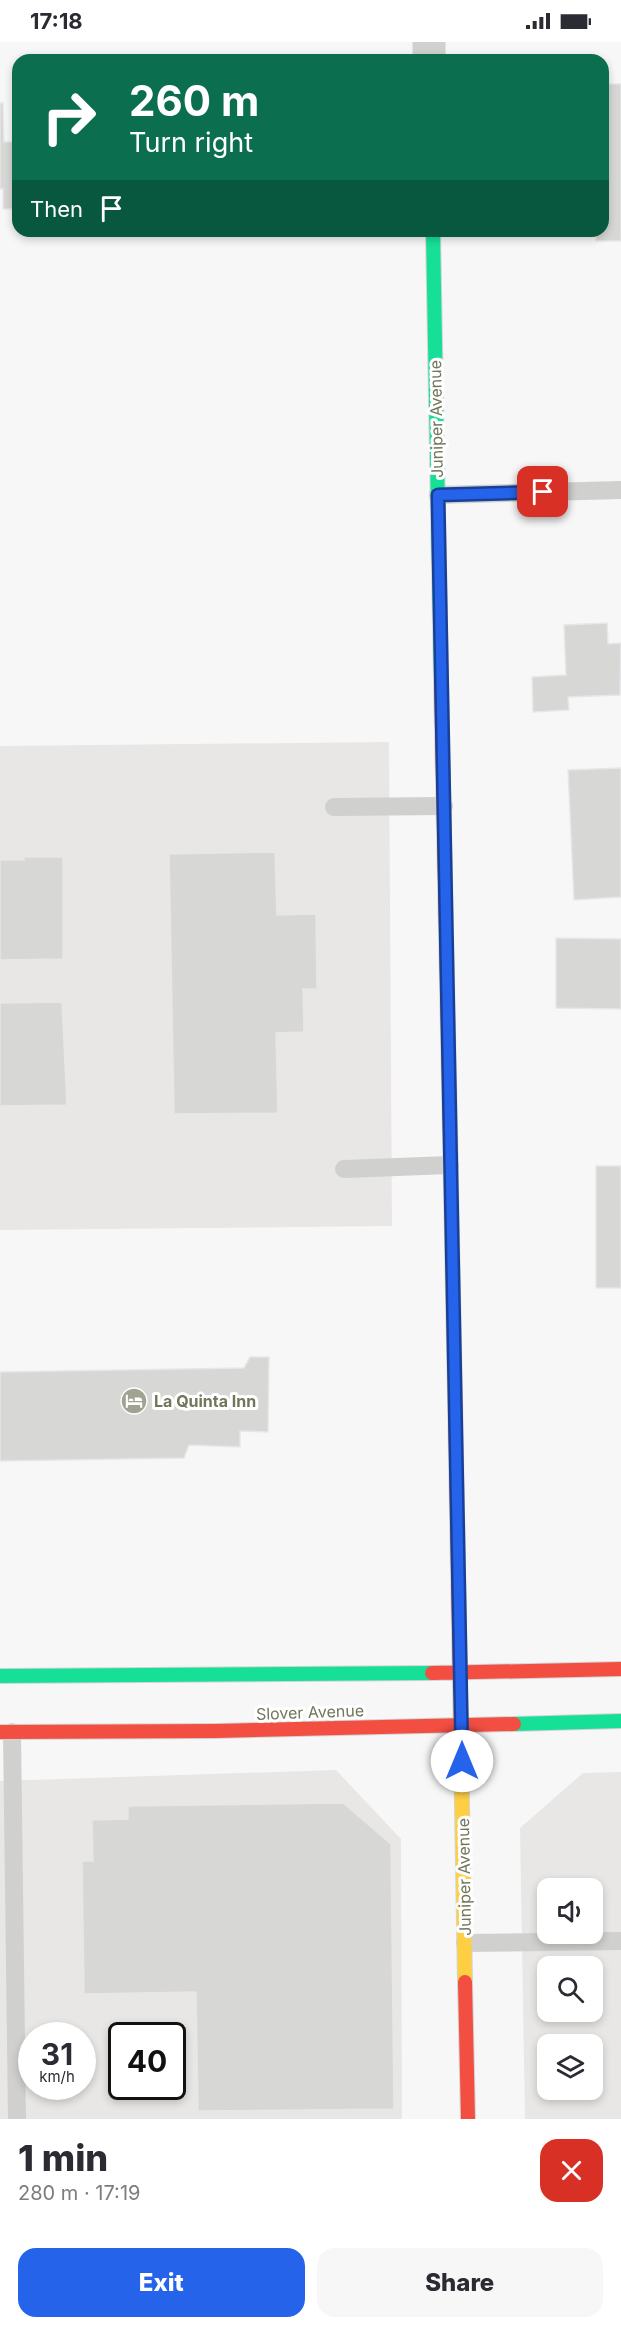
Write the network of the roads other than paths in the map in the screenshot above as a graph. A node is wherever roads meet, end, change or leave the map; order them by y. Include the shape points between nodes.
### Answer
1 (433, 237) edge
2 (621, 490) edge
3 (438, 495) junction
4 (444, 806) junction
5 (334, 807) dead end
6 (450, 1165) junction
7 (344, 1169) dead end
8 (621, 1669) edge
9 (460, 1672) junction
10 (0, 1676) edge
11 (621, 1721) edge
12 (462, 1724) junction
13 (6, 1732) edge
14 (621, 1941) edge
15 (465, 1943) junction
16 (17, 2119) edge
17 (468, 2119) edge

1 - 3 street, Juniper Avenue
2 - 3 lane
3 - 4 street, Juniper Avenue
4 - 5 lane
4 - 6 street, Juniper Avenue
6 - 7 lane
6 - 9 street, Juniper Avenue
8 - 9 street
9 - 10 street
9 - 12 street, Juniper Avenue
11 - 12 street, Slover Avenue
12 - 13 street, Slover Avenue
12 - 15 street, Juniper Avenue
13 - 16 lane
14 - 15 lane
15 - 17 street, Juniper Avenue

